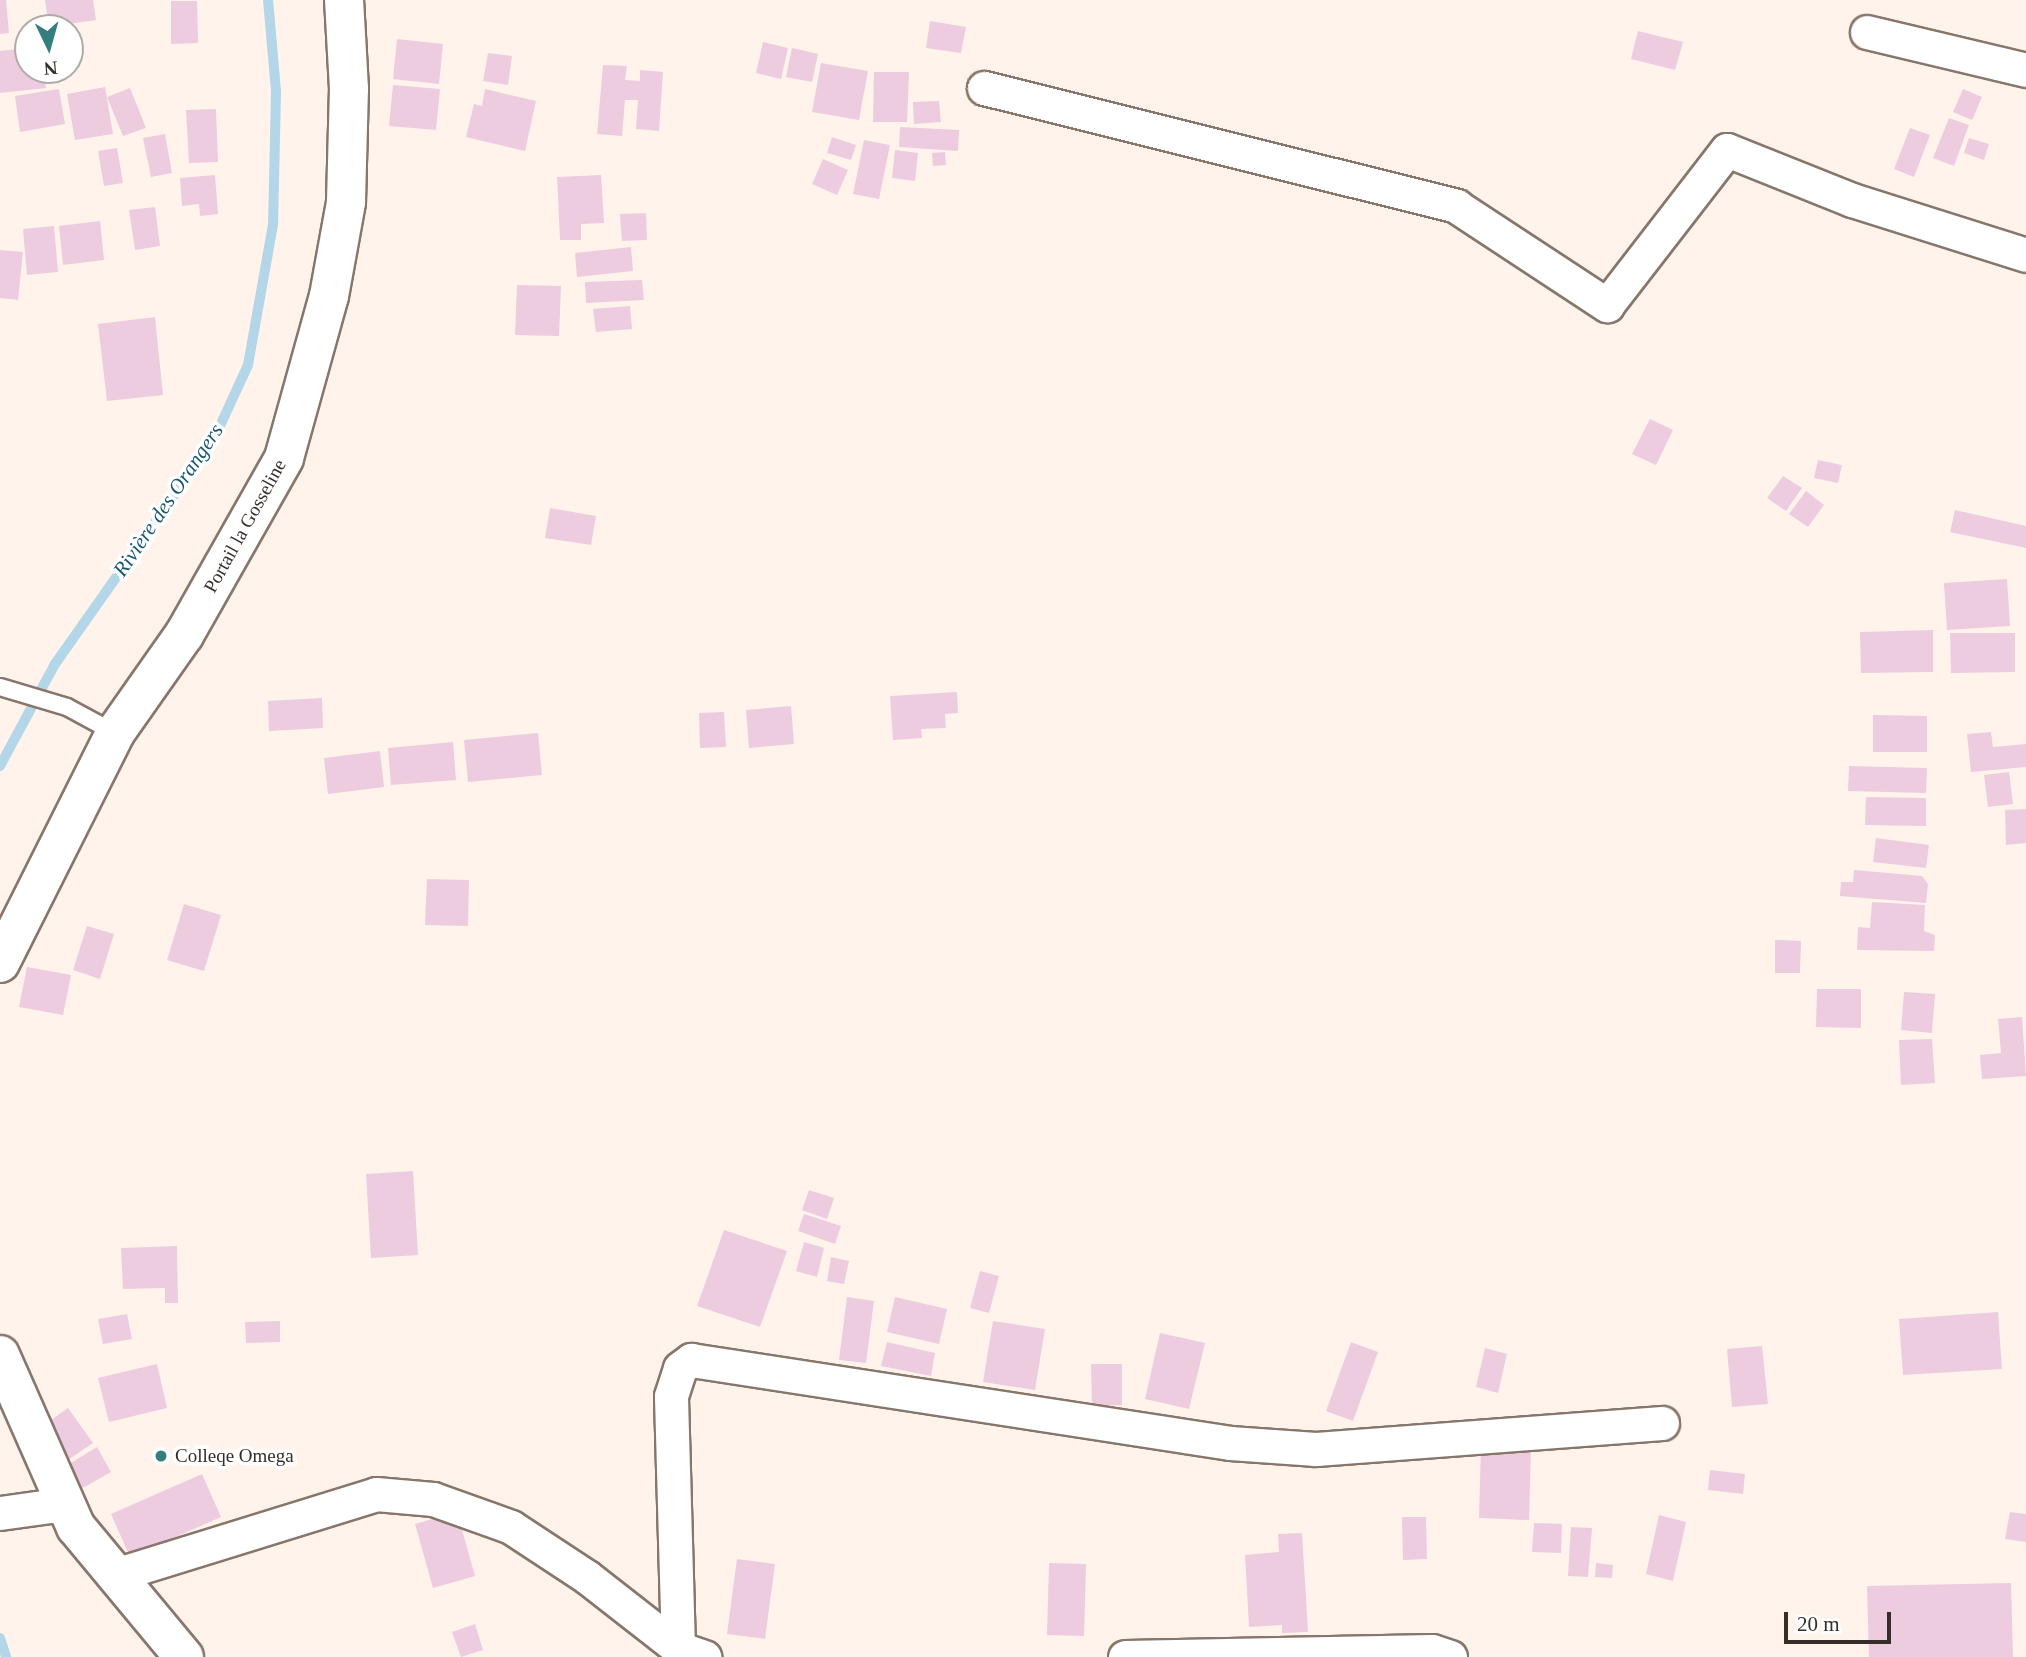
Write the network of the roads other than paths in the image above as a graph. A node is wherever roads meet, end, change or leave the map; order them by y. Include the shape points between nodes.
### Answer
1 (344, 0) edge
2 (1867, 32) dead end
3 (2026, 70) edge
4 (984, 88) dead end
5 (2026, 255) edge
6 (0, 687) edge
7 (115, 733) junction
8 (0, 963) edge
9 (0, 1355) edge
10 (1662, 1423) dead end
11 (65, 1504) junction
12 (0, 1513) edge
13 (115, 1575) junction
14 (691, 1653) edge
15 (184, 1657) edge
16 (1125, 1657) edge
17 (1450, 1657) edge

1 - 7 street, Portail la Gosseline via 349,89 346,202 329,296 288,447 184,635
2 - 3 street
4 - 5 street via 1457,206 1607,305 1727,150 1852,201
6 - 7 lane via 67,707
7 - 8 street, Portail la Gosseline
9 - 11 street
10 - 14 street via 1316,1449 1242,1444 691,1360 680,1368 671,1396
11 - 12 street
11 - 13 street via 76,1527
13 - 14 street via 376,1494 433,1499 511,1527
13 - 15 street
16 - 17 street via 1432,1651

